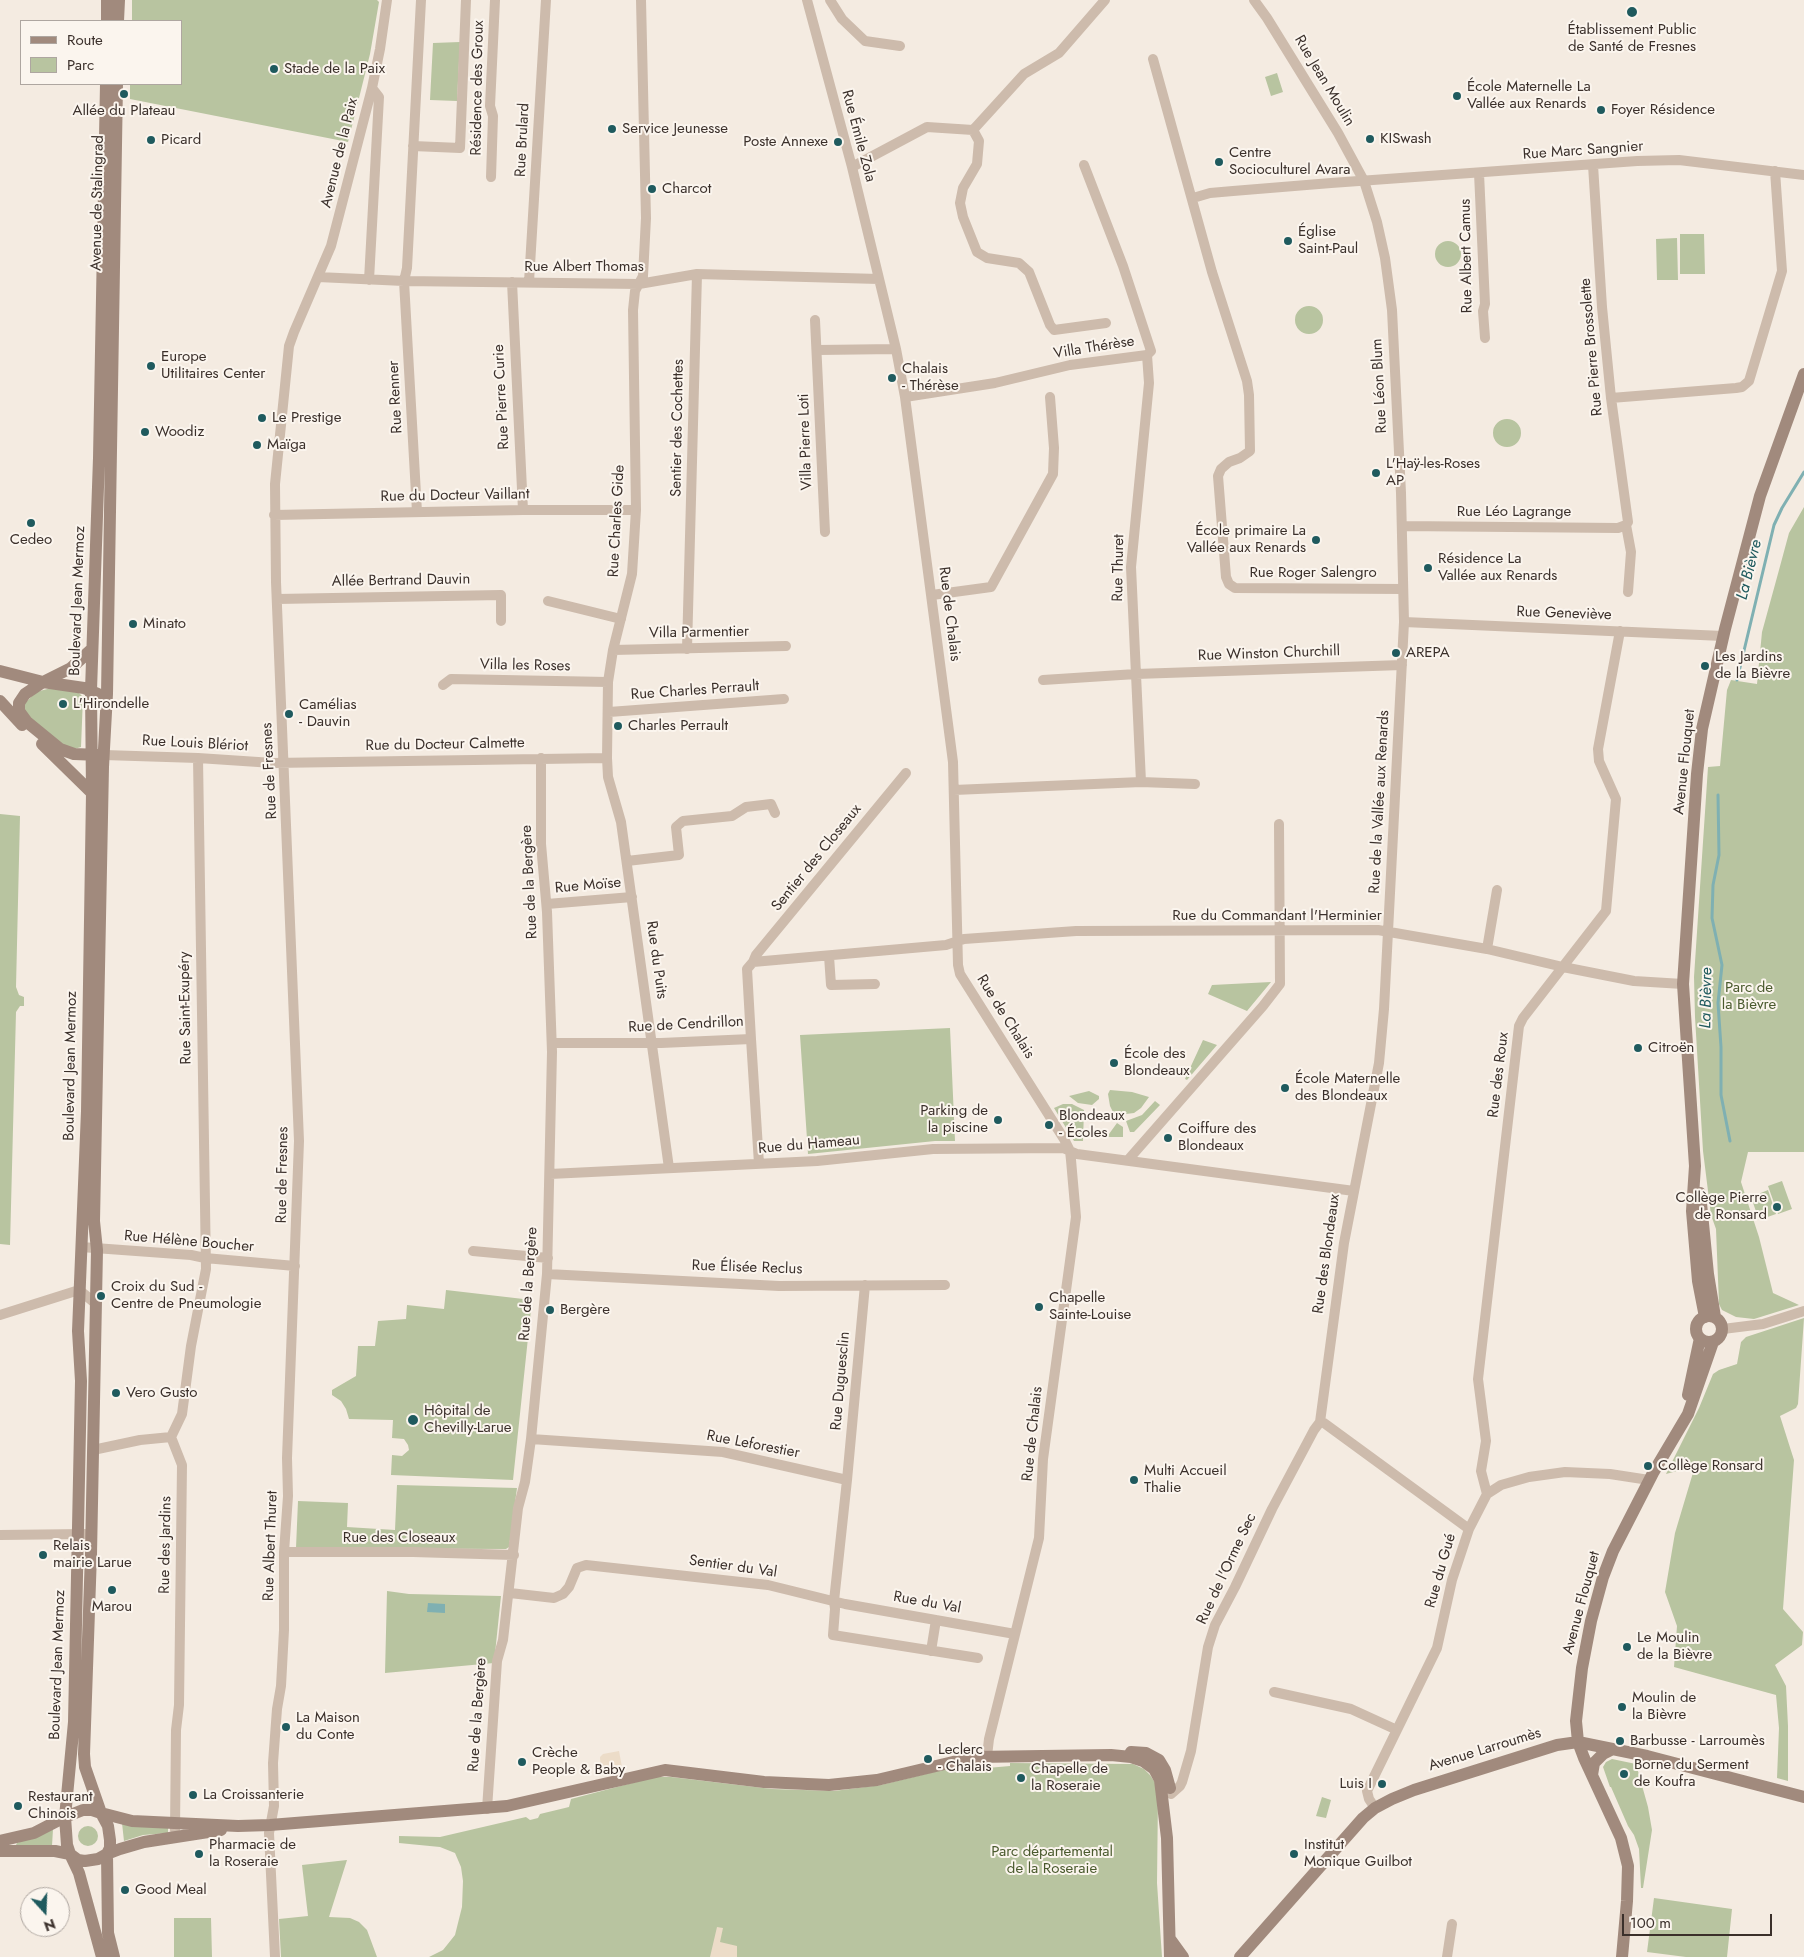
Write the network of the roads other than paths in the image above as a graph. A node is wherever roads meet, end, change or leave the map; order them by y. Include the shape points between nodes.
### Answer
1 (107, 0) edge
2 (119, 0) edge
3 (387, 0) edge
4 (421, 0) edge
5 (466, 0) edge
6 (495, 0) edge
7 (546, 0) edge
8 (641, 0) edge
9 (807, 0) edge
10 (830, 0) edge
11 (1105, 0) edge
12 (1254, 0) edge
13 (107, 20) edge
14 (118, 20) edge
15 (900, 46) dead end
16 (1153, 58) dead end
17 (106, 85) edge
18 (117, 85) edge
19 (372, 88) junction
20 (973, 130) junction
21 (413, 146) junction
22 (1084, 165) dead end
23 (1593, 165) junction
24 (852, 167) junction
25 (1775, 171) junction
26 (1479, 173) junction
27 (1804, 175) edge
28 (491, 177) dead end
29 (1364, 181) junction
30 (1193, 198) junction
31 (696, 274) junction
32 (317, 279) junction
33 (879, 279) junction
34 (369, 280) junction
35 (404, 281) junction
36 (512, 282) junction
37 (529, 282) junction
38 (639, 284) junction
39 (107, 318) junction
40 (815, 320) dead end
41 (1106, 323) dead end
42 (1485, 338) dead end
43 (896, 349) junction
44 (818, 350) junction
45 (1147, 354) junction
46 (1804, 374) edge
47 (905, 397) junction
48 (1050, 397) dead end
49 (1611, 398) junction
50 (523, 510) junction
51 (636, 510) junction
52 (417, 512) junction
53 (274, 515) junction
54 (1626, 525) junction
55 (1402, 526) junction
56 (825, 532) dead end
57 (1403, 589) junction
58 (1628, 592) dead end
59 (932, 595) junction
60 (277, 599) junction
61 (548, 601) dead end
62 (621, 619) junction
63 (501, 620) dead end
64 (1404, 622) junction
65 (1620, 631) junction
66 (1723, 636) junction
67 (786, 646) dead end
68 (92, 649) junction
69 (687, 649) junction
70 (613, 650) junction
71 (1402, 665) junction
72 (0, 672) edge
73 (1136, 674) junction
74 (1043, 680) dead end
75 (43, 682) junction
76 (608, 682) junction
77 (442, 685) dead end
78 (91, 690) junction
79 (784, 699) dead end
80 (0, 701) edge
81 (609, 712) junction
82 (105, 714) junction
83 (25, 728) junction
84 (38, 733) junction
85 (46, 748) junction
86 (98, 755) junction
87 (198, 758) junction
88 (541, 758) junction
89 (607, 758) junction
90 (284, 763) junction
91 (906, 773) dead end
92 (1141, 782) junction
93 (1195, 784) dead end
94 (954, 790) junction
95 (92, 793) junction
96 (775, 813) dead end
97 (1279, 824) dead end
98 (627, 861) junction
99 (1497, 890) dead end
100 (632, 897) junction
101 (547, 904) junction
102 (1280, 930) junction
103 (1388, 932) junction
104 (957, 941) junction
105 (1487, 949) junction
106 (829, 956) junction
107 (753, 962) junction
108 (1563, 967) junction
109 (875, 984) dead end
110 (1683, 984) junction
111 (751, 1039) junction
112 (653, 1043) junction
113 (552, 1044) junction
114 (1070, 1151) junction
115 (1128, 1160) junction
116 (759, 1164) junction
117 (669, 1168) junction
118 (550, 1174) junction
119 (1354, 1190) junction
120 (81, 1248) junction
121 (96, 1250) junction
122 (473, 1251) dead end
123 (205, 1258) junction
124 (548, 1258) junction
125 (295, 1266) junction
126 (548, 1274) junction
127 (865, 1285) junction
128 (945, 1285) dead end
129 (79, 1290) junction
130 (95, 1303) junction
131 (1804, 1311) edge
132 (0, 1315) edge
133 (1710, 1317) junction
134 (1723, 1329) junction
135 (1700, 1338) junction
136 (1712, 1342) junction
137 (1320, 1422) junction
138 (171, 1437) junction
139 (531, 1439) junction
140 (93, 1450) junction
141 (1663, 1455) junction
142 (847, 1480) junction
143 (1649, 1480) junction
144 (1487, 1494) junction
145 (1468, 1529) junction
146 (91, 1534) junction
147 (0, 1535) edge
148 (78, 1535) junction
149 (284, 1552) junction
150 (514, 1555) junction
151 (510, 1593) junction
152 (834, 1600) junction
153 (936, 1620) junction
154 (1015, 1634) junction
155 (931, 1651) junction
156 (978, 1658) dead end
157 (1274, 1692) dead end
158 (1397, 1730) junction
159 (1578, 1742) junction
160 (1613, 1749) junction
161 (1111, 1755) junction
162 (986, 1756) junction
163 (1592, 1775) junction
164 (1172, 1794) junction
165 (1804, 1797) edge
166 (487, 1808) junction
167 (1375, 1808) junction
168 (101, 1813) junction
169 (65, 1817) junction
170 (174, 1822) junction
171 (270, 1825) junction
172 (238, 1826) junction
173 (176, 1837) junction
174 (1167, 1838) junction
175 (0, 1840) edge
176 (0, 1851) edge
177 (70, 1854) junction
178 (107, 1854) junction
179 (1452, 1924) dead end
180 (1170, 1939) junction
181 (102, 1957) edge
182 (114, 1957) edge
183 (275, 1957) edge
184 (1170, 1957) edge
185 (1183, 1957) edge
186 (1240, 1957) edge
187 (1447, 1957) edge
188 (1622, 1957) edge

1 - 13 main road
2 - 14 main road
3 - 19 street, Avenue de la Paix
4 - 21 street
5 - 21 street, Résidence des Groux via 460,148
6 - 28 street, Résidence des Groux via 490,106 493,116
7 - 37 street, Rue Brulard
8 - 38 street, Rue Charles Gide via 646,218 643,276
9 - 24 street, Rue Émile Zola
10 - 15 street via 842,19 865,41
11 - 20 street via 1059,53 1024,74
12 - 29 street, Rue Jean Moulin via 1316,95
16 - 30 street
17 - 39 main road, Avenue de Stalingrad
18 - 39 main road, Avenue de Stalingrad
19 - 32 street, Avenue de la Paix via 331,246
19 - 34 street via 379,97
20 - 24 street via 927,127
20 - 41 street via 979,141 977,164 963,188 960,203 977,252 987,258 1020,263 1029,272 1054,330
21 - 35 street
22 - 45 street, Villa Thérèse via 1123,266 1151,351
23 - 25 street, Rue Marc Sangnier via 1680,160
23 - 26 street, Rue Marc Sangnier
23 - 49 street, Rue Pierre Brossolette
24 - 33 street, Rue Émile Zola
25 - 27 street, Rue Marc Sangnier
25 - 49 street via 1782,271 1749,381 1736,388
26 - 29 street, Rue Marc Sangnier
26 - 42 street, Rue Albert Camus
29 - 30 street, Rue Marc Sangnier via 1239,190
29 - 55 street, Rue Léon Blum via 1385,258 1392,310
30 - 57 street, Rue Roger Salengro via 1249,395 1250,451 1221,468 1218,476 1229,584 1235,588
31 - 33 street, Rue Albert Thomas
31 - 38 street, Rue Albert Thomas
31 - 69 street, Sentier des Cochettes
32 - 34 street, Rue Albert Thomas
32 - 53 street, Rue de Fresnes via 289,346
33 - 43 street, Rue de Chalais
34 - 35 street, Rue Albert Thomas
35 - 36 street, Rue Albert Thomas
35 - 52 street, Rue Renner
36 - 37 street, Rue Albert Thomas
36 - 50 street, Rue Pierre Curie
37 - 38 street, Rue Albert Thomas
38 - 51 street, Rue Charles Gide via 633,310
39 - 68 main road, Boulevard Jean Mermoz
39 - 82 main road, Boulevard Jean Mermoz
40 - 44 street, Villa Pierre Loti
43 - 44 street
43 - 47 street, Rue de Chalais
44 - 56 street, Villa Pierre Loti
45 - 47 street, Villa Thérèse via 1070,365 994,383
45 - 73 street, Rue Thuret via 1149,383 1131,567
46 - 66 main road, Avenue Flouquet via 1760,496
47 - 59 street, Rue de Chalais
48 - 59 street via 1053,474 991,587
49 - 54 street, Rue Pierre Brossolette
50 - 51 street, Rue du Docteur Vaillant
50 - 52 street, Rue du Docteur Vaillant
51 - 62 street, Rue Charles Gide via 632,574
52 - 53 street, Rue du Docteur Vaillant
53 - 60 street, Rue de Fresnes
54 - 55 street, Rue Léo Lagrange via 1618,528
54 - 58 street, Rue Pierre Brossolette via 1631,552
55 - 57 street, Rue Léon Blum
57 - 64 street, Rue Léon Blum
59 - 94 street, Rue de Chalais
60 - 63 street, Allée Bertrand Dauvin via 501,594
60 - 90 street, Rue de Fresnes
61 - 62 street
62 - 70 street, Rue Charles Gide
64 - 65 street, Rue Geneviève
64 - 71 street, Rue de la Vallée aux Renards
65 - 66 street, Rue Geneviève
65 - 108 street, Rue des Roux via 1598,749 1599,761 1616,799 1607,906
66 - 110 main road, Avenue Flouquet via 1702,729
67 - 69 street, Villa Parmentier
68 - 75 main road via 71,668
68 - 78 main road, Boulevard Jean Mermoz
69 - 70 street, Villa Parmentier
70 - 76 street, Rue Charles Gide
71 - 73 street, Rue Winston Churchill
71 - 103 street, Rue de la Vallée aux Renards
72 - 75 main road
73 - 74 street, Rue Winston Churchill
73 - 92 street, Rue Thuret
75 - 78 main road
75 - 84 main road via 25,694 19,703 22,717
76 - 77 street, Villa les Roses via 451,679
76 - 81 street, Rue Charles Gide
78 - 82 main road via 100,695
78 - 86 main road, Boulevard Jean Mermoz
79 - 81 street, Rue Charles Perrault
80 - 83 main road
81 - 89 street, Rue Charles Gide
82 - 86 main road, Boulevard Jean Mermoz
83 - 84 main road
83 - 85 main road
84 - 85 main road
84 - 86 main road via 66,752
85 - 95 main road
86 - 87 street, Rue Louis Blériot
86 - 95 main road, Boulevard Jean Mermoz
86 - 121 main road, Boulevard Jean Mermoz
87 - 90 street, Rue Louis Blériot
87 - 123 street, Rue Saint-Exupéry
88 - 89 street, Rue du Docteur Calmette
88 - 90 street, Rue du Docteur Calmette
88 - 101 street, Rue de la Bergère via 541,844
89 - 98 street, Rue du Puits via 608,777 621,822
90 - 125 street, Rue de Fresnes via 299,1141
91 - 107 street, Sentier des Closeaux
92 - 93 street
92 - 94 street
94 - 104 street, Rue de Chalais
95 - 120 main road, Boulevard Jean Mermoz via 87,1111
96 - 98 street via 771,804 746,807 732,816 683,821 676,827 679,855
97 - 102 street
98 - 100 street, Rue du Puits
99 - 105 street
100 - 101 street, Rue Moïse
100 - 112 street, Rue du Puits
101 - 113 street, Rue de la Bergère
102 - 103 street, Rue du Commandant l'Herminier
102 - 104 street, Rue du Commandant l'Herminier via 1076,931
102 - 115 street via 1280,984
103 - 105 street, Rue du Commandant l'Herminier
103 - 119 street, Rue de la Vallée aux Renards via 1379,1063
104 - 106 street via 946,945
104 - 114 street, Rue de Chalais via 960,974
105 - 108 street, Rue du Commandant l'Herminier
106 - 107 street
106 - 109 street via 831,985
107 - 111 street, Rue de Cendrillon via 747,969
108 - 110 street, Rue du Commandant l'Herminier via 1634,981
108 - 144 street, Rue des Roux via 1519,1026 1478,1379 1486,1441 1481,1471
110 - 133 main road, Avenue Flouquet via 1695,1166 1701,1195
111 - 112 street, Rue de Cendrillon
111 - 116 street
112 - 113 street, Rue de Cendrillon
112 - 117 street, Rue du Puits
113 - 118 street, Rue de la Bergère
114 - 115 street, Rue des Blondeaux
114 - 116 street, Rue du Hameau via 1056,1148 933,1149
114 - 154 street, Rue de Chalais via 1076,1217 1045,1442 1039,1538
115 - 119 street, Rue des Blondeaux
116 - 117 street, Rue du Hameau
117 - 118 street, Rue du Hameau
118 - 124 street, Rue de la Bergère
119 - 137 street, Rue des Blondeaux
120 - 121 street, Rue Hélène Boucher
120 - 129 main road, Boulevard Jean Mermoz
121 - 123 street, Rue Hélène Boucher
121 - 130 main road, Boulevard Jean Mermoz
122 - 124 street
123 - 125 street, Rue Hélène Boucher
123 - 138 street via 206,1269 182,1414
124 - 126 street, Rue de la Bergère
125 - 149 street, Rue Albert Thuret
126 - 127 street, Rue Élisée Reclus via 779,1286
126 - 139 street, Rue de la Bergère
127 - 128 street, Rue Élisée Reclus
127 - 142 street, Rue Duguesclin
129 - 130 street
129 - 132 street
129 - 148 main road, Boulevard Jean Mermoz
130 - 140 main road, Boulevard Jean Mermoz
131 - 134 street via 1763,1324
133 - 134 main road, Avenue Flouquet via 1721,1322
133 - 135 main road, Avenue Flouquet via 1697,1324 1696,1332
134 - 136 main road, Avenue Flouquet via 1721,1337
135 - 136 main road
135 - 141 main road, Avenue Flouquet via 1688,1395
136 - 141 main road, Avenue Flouquet via 1688,1414
137 - 145 street
137 - 164 street, Rue de l'Orme Sec via 1272,1509 1215,1625 1208,1648 1191,1751 1182,1782
138 - 140 street
138 - 170 street, Rue des Jardins via 182,1465
139 - 142 street, Rue Leforestier via 722,1452
139 - 150 street, Rue de la Bergère via 518,1508
140 - 146 main road, Boulevard Jean Mermoz
141 - 143 main road, Avenue Flouquet
142 - 152 street
143 - 144 street via 1565,1472 1528,1477 1501,1485
143 - 159 main road, Avenue Flouquet via 1603,1577 1591,1621 1576,1716
144 - 145 street, Rue du Gué
145 - 158 street, Rue du Gué via 1452,1580 1437,1648
146 - 148 street
146 - 168 main road, Boulevard Jean Mermoz via 84,1754 85,1767
147 - 148 street
148 - 169 main road, Boulevard Jean Mermoz via 74,1722
149 - 150 street, Rue des Closeaux
149 - 171 street, Rue Albert Thuret via 284,1630 273,1763 274,1806
150 - 151 street, Rue de la Bergère
151 - 152 street, Sentier du Val via 554,1598 569,1587 577,1568 586,1565 768,1585
151 - 166 street, Rue de la Bergère via 497,1661
152 - 153 street, Rue du Val
152 - 155 street via 833,1635
153 - 154 street, Rue du Val
153 - 155 street
154 - 162 street, Rue de Chalais
155 - 156 street
157 - 158 street via 1351,1710
158 - 167 street, Rue du Gué via 1367,1791
159 - 160 main road, Avenue Larroumès
159 - 163 main road, Avenue Flouquet
159 - 167 main road, Avenue Larroumès via 1554,1746 1414,1790
160 - 163 main road via 1594,1763
160 - 165 main road, Avenue Larroumès
161 - 162 main road
161 - 164 main road via 1146,1753 1159,1760
161 - 174 main road via 1131,1757 1154,1769 1160,1780
162 - 166 main road via 877,1780 829,1785 764,1782 656,1770 530,1801
163 - 188 main road, Avenue Flouquet via 1622,1838 1626,1854 1628,1901
164 - 174 main road
166 - 171 main road
167 - 186 main road, Avenue Larroumès
168 - 169 main road via 83,1810
168 - 170 main road via 132,1821
168 - 178 main road, Boulevard Jean Mermoz via 109,1832
169 - 175 main road via 34,1832
169 - 177 main road, Boulevard Jean Mermoz
170 - 172 main road
170 - 173 street, Rue des Jardins
171 - 172 main road
171 - 183 street, Rue Albert Thuret
172 - 173 main road
173 - 178 main road via 144,1842
174 - 180 main road
176 - 177 main road
177 - 178 main road via 85,1861
177 - 181 main road, Boulevard Jean Mermoz via 79,1874
178 - 182 main road, Boulevard Jean Mermoz via 108,1933
179 - 187 street
180 - 184 main road
180 - 185 main road

